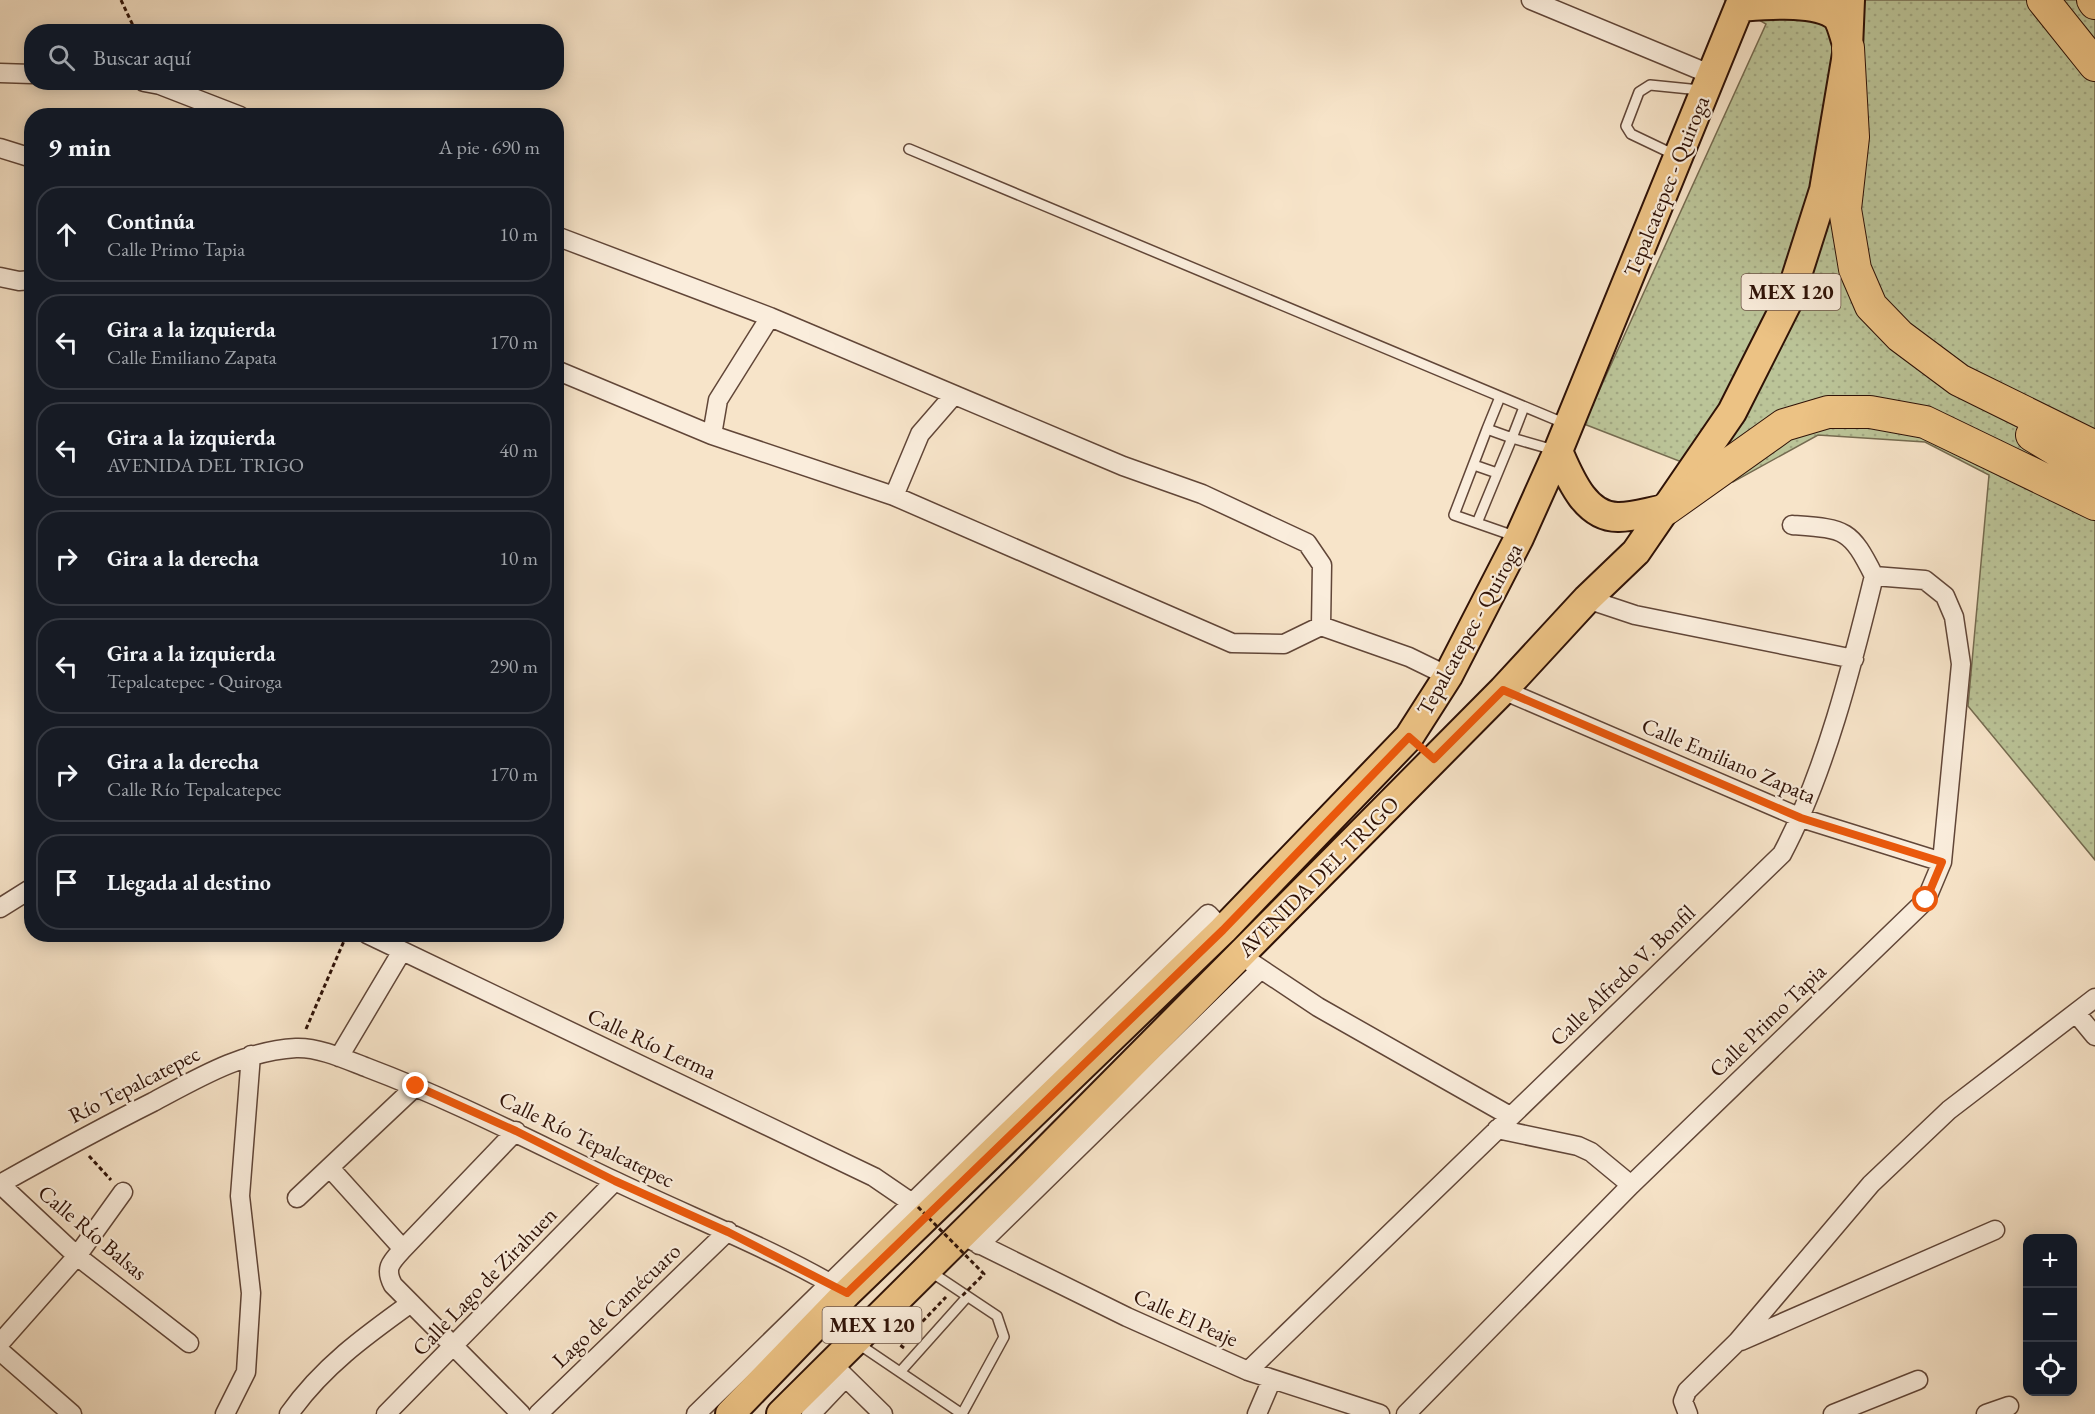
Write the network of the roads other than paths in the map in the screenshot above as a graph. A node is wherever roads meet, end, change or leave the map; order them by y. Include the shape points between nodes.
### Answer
1 (1531, 0) edge
2 (1850, 0) edge
3 (2043, 0) edge
4 (1741, 3) edge
5 (1848, 48) junction
6 (2095, 65) edge
7 (0, 73) edge
8 (24, 74) edge
9 (1708, 83) junction
10 (173, 90) edge
11 (219, 108) edge
12 (0, 148) edge
13 (909, 149) dead end
14 (24, 156) edge
15 (1678, 156) junction
16 (564, 239) edge
17 (0, 277) edge
18 (24, 281) edge
19 (770, 317) junction
20 (564, 373) edge
21 (1959, 380) junction
22 (953, 396) junction
23 (1500, 397) junction
24 (1524, 407) junction
25 (1568, 425) junction
26 (1488, 429) junction
27 (712, 435) junction
28 (1512, 438) junction
29 (2095, 447) edge
30 (1558, 451) junction
31 (1474, 465) junction
32 (2024, 468) junction
33 (1497, 473) junction
34 (2095, 473) edge
35 (894, 496) junction
36 (2095, 504) edge
37 (1666, 509) junction
38 (2095, 517) edge
39 (1477, 523) junction
40 (1792, 525) dead end
41 (1519, 538) junction
42 (1874, 576) junction
43 (1587, 599) junction
44 (1321, 626) junction
45 (1854, 659) junction
46 (1448, 676) junction
47 (1503, 690) junction
48 (1409, 737) junction
49 (1434, 759) junction
50 (1801, 818) junction
51 (1942, 862) junction
52 (24, 893) edge
53 (0, 908) edge
54 (1223, 930) junction
55 (383, 942) edge
56 (402, 951) junction
57 (1251, 962) junction
58 (2095, 998) edge
59 (2076, 1013) junction
60 (2095, 1036) edge
61 (298, 1048) joint
62 (252, 1055) junction
63 (339, 1057) junction
64 (416, 1086) junction
65 (1510, 1116) junction
66 (1497, 1129) junction
67 (516, 1131) junction
68 (330, 1168) junction
69 (615, 1181) junction
70 (0, 1184) edge
71 (1631, 1185) junction
72 (123, 1192) road end
73 (297, 1198) dead end
74 (915, 1205) junction
75 (1995, 1230) dead end
76 (728, 1232) junction
77 (970, 1240) junction
78 (403, 1249) junction
79 (77, 1256) junction
80 (927, 1269) junction
81 (838, 1288) junction
82 (964, 1297) junction
83 (411, 1303) junction
84 (855, 1342) junction
85 (1737, 1342) junction
86 (0, 1343) edge
87 (189, 1343) dead end
88 (453, 1349) junction
89 (0, 1351) edge
90 (838, 1371) junction
91 (1248, 1371) junction
92 (900, 1372) junction
93 (1272, 1379) junction
94 (1918, 1380) dead end
95 (2009, 1406) dead end
96 (72, 1414) edge
97 (225, 1414) edge
98 (290, 1414) edge
99 (386, 1414) edge
100 (521, 1414) edge
101 (538, 1414) edge
102 (696, 1414) edge
103 (730, 1414) edge
104 (781, 1414) edge
105 (811, 1414) edge
106 (883, 1414) edge
107 (962, 1414) edge
108 (1257, 1414) edge
109 (1380, 1414) edge
110 (1406, 1414) edge
111 (1688, 1414) edge
112 (1833, 1414) edge
113 (1986, 1414) edge

1 - 9 street
2 - 5 main road, MEX 120
3 - 6 highway
4 - 5 main road via 1804,3 1823,7 1838,18
4 - 9 main road, Tepalcatepec - Quiroga / MEX 120
5 - 21 highway via 1853,137 1845,208 1855,268 1871,306 1900,336
5 - 37 main road, MEX 120 via 1824,190 1790,297 1732,412
7 - 8 street
9 - 15 main road, Tepalcatepec - Quiroga / MEX 120
9 - 15 lane via 1650,85 1640,92 1626,126 1631,134
10 - 11 street
12 - 14 street
13 - 23 lane
15 - 25 main road, Tepalcatepec - Quiroga / MEX 120
16 - 19 street
17 - 18 street
19 - 22 street
19 - 27 street via 718,400
20 - 27 street
21 - 29 highway
21 - 34 highway via 2044,444
22 - 35 street via 920,434
22 - 44 street via 1202,494 1306,543 1322,565
23 - 24 lane
23 - 26 lane
24 - 25 lane
24 - 28 lane
25 - 30 main road, Tepalcatepec - Quiroga / MEX 120
26 - 28 lane
26 - 31 lane
27 - 35 street
28 - 30 lane
28 - 33 lane
30 - 37 main road via 1576,491 1593,508 1617,518
30 - 41 main road, Tepalcatepec - Quiroga / MEX 120
31 - 33 lane
31 - 39 lane via 1454,515
32 - 36 highway
32 - 37 highway via 1925,422 1870,412 1828,411 1784,425
32 - 38 highway
33 - 39 lane
35 - 44 street via 1232,643 1284,644
37 - 43 main road, AVENIDA DEL TRIGO / MEX 120 via 1636,552
39 - 41 lane
40 - 42 street via 1843,531 1853,538
41 - 46 main road, Tepalcatepec - Quiroga / MEX 120
42 - 45 street, Calle Alfredo V. Bonfil
42 - 51 street, Calle Primo Tapia via 1925,580 1945,597 1954,617 1961,664
43 - 45 street via 1635,615
43 - 47 main road, AVENIDA DEL TRIGO / MEX 120
44 - 46 street via 1409,657
45 - 50 street, Calle Alfredo V. Bonfil
46 - 48 main road, Tepalcatepec - Quiroga / MEX 120
47 - 49 main road, AVENIDA DEL TRIGO / MEX 120
47 - 50 street, Calle Emiliano Zapata
48 - 49 main road
48 - 54 main road, Tepalcatepec - Quiroga / MEX 120
49 - 57 main road, AVENIDA DEL TRIGO / MEX 120
50 - 51 street, Calle Emiliano Zapata
50 - 65 street, Calle Alfredo V. Bonfil via 1782,854
51 - 71 street, Calle Primo Tapia via 1926,900
52 - 53 street
54 - 74 street via 1208,914
54 - 81 main road, Tepalcatepec - Quiroga / MEX 120
55 - 56 street, Calle Río Lerma
56 - 63 street
56 - 74 street, Calle Río Lerma via 874,1177
57 - 65 street via 1318,1007
57 - 77 main road, AVENIDA DEL TRIGO / MEX 120
58 - 59 street
59 - 60 street
59 - 85 street via 1949,1110 1871,1184
61 - 62 street, Río Tepalcatepec
61 - 63 street, Calle Río Tepalcatepec
62 - 70 street, Río Tepalcatepec via 223,1066
62 - 97 street via 240,1196 251,1293 246,1372
63 - 64 street, Calle Río Tepalcatepec
64 - 67 street, Calle Río Tepalcatepec
64 - 68 street
65 - 66 street, Calle Alfredo V. Bonfil
66 - 71 street via 1578,1146
66 - 91 street, Calle Alfredo V. Bonfil
67 - 69 street, Calle Río Tepalcatepec
67 - 78 street
68 - 73 street
68 - 78 street
69 - 76 street, Calle Río Tepalcatepec
69 - 88 street, Calle Lago de Zirahuen
70 - 79 street, Calle Río Balsas
71 - 110 street, Calle Primo Tapia
72 - 79 street
74 - 81 street
75 - 85 street
76 - 81 street, Calle Río Tepalcatepec
76 - 101 street, Lago de Camécuaro
77 - 80 main road, MEX 120
77 - 91 street, Calle El Peaje
78 - 83 street via 389,1265 387,1275
79 - 86 street
79 - 87 street, Calle Río Balsas
80 - 82 lane
80 - 84 main road, MEX 120
81 - 102 street
81 - 103 main road, Tepalcatepec - Quiroga / MEX 120
82 - 92 lane
82 - 107 lane via 997,1316 1004,1337
83 - 88 street
83 - 98 street via 339,1356 308,1387
84 - 90 main road, MEX 120
84 - 92 lane
85 - 111 street via 1687,1391 1683,1401
88 - 99 street, Calle Lago de Zirahuen
88 - 100 street
89 - 96 street
90 - 104 main road, MEX 120
90 - 105 street
90 - 106 street
91 - 93 street, Calle El Peaje
92 - 107 lane
93 - 108 street
93 - 109 street, Calle El Peaje
94 - 112 street
95 - 113 street

